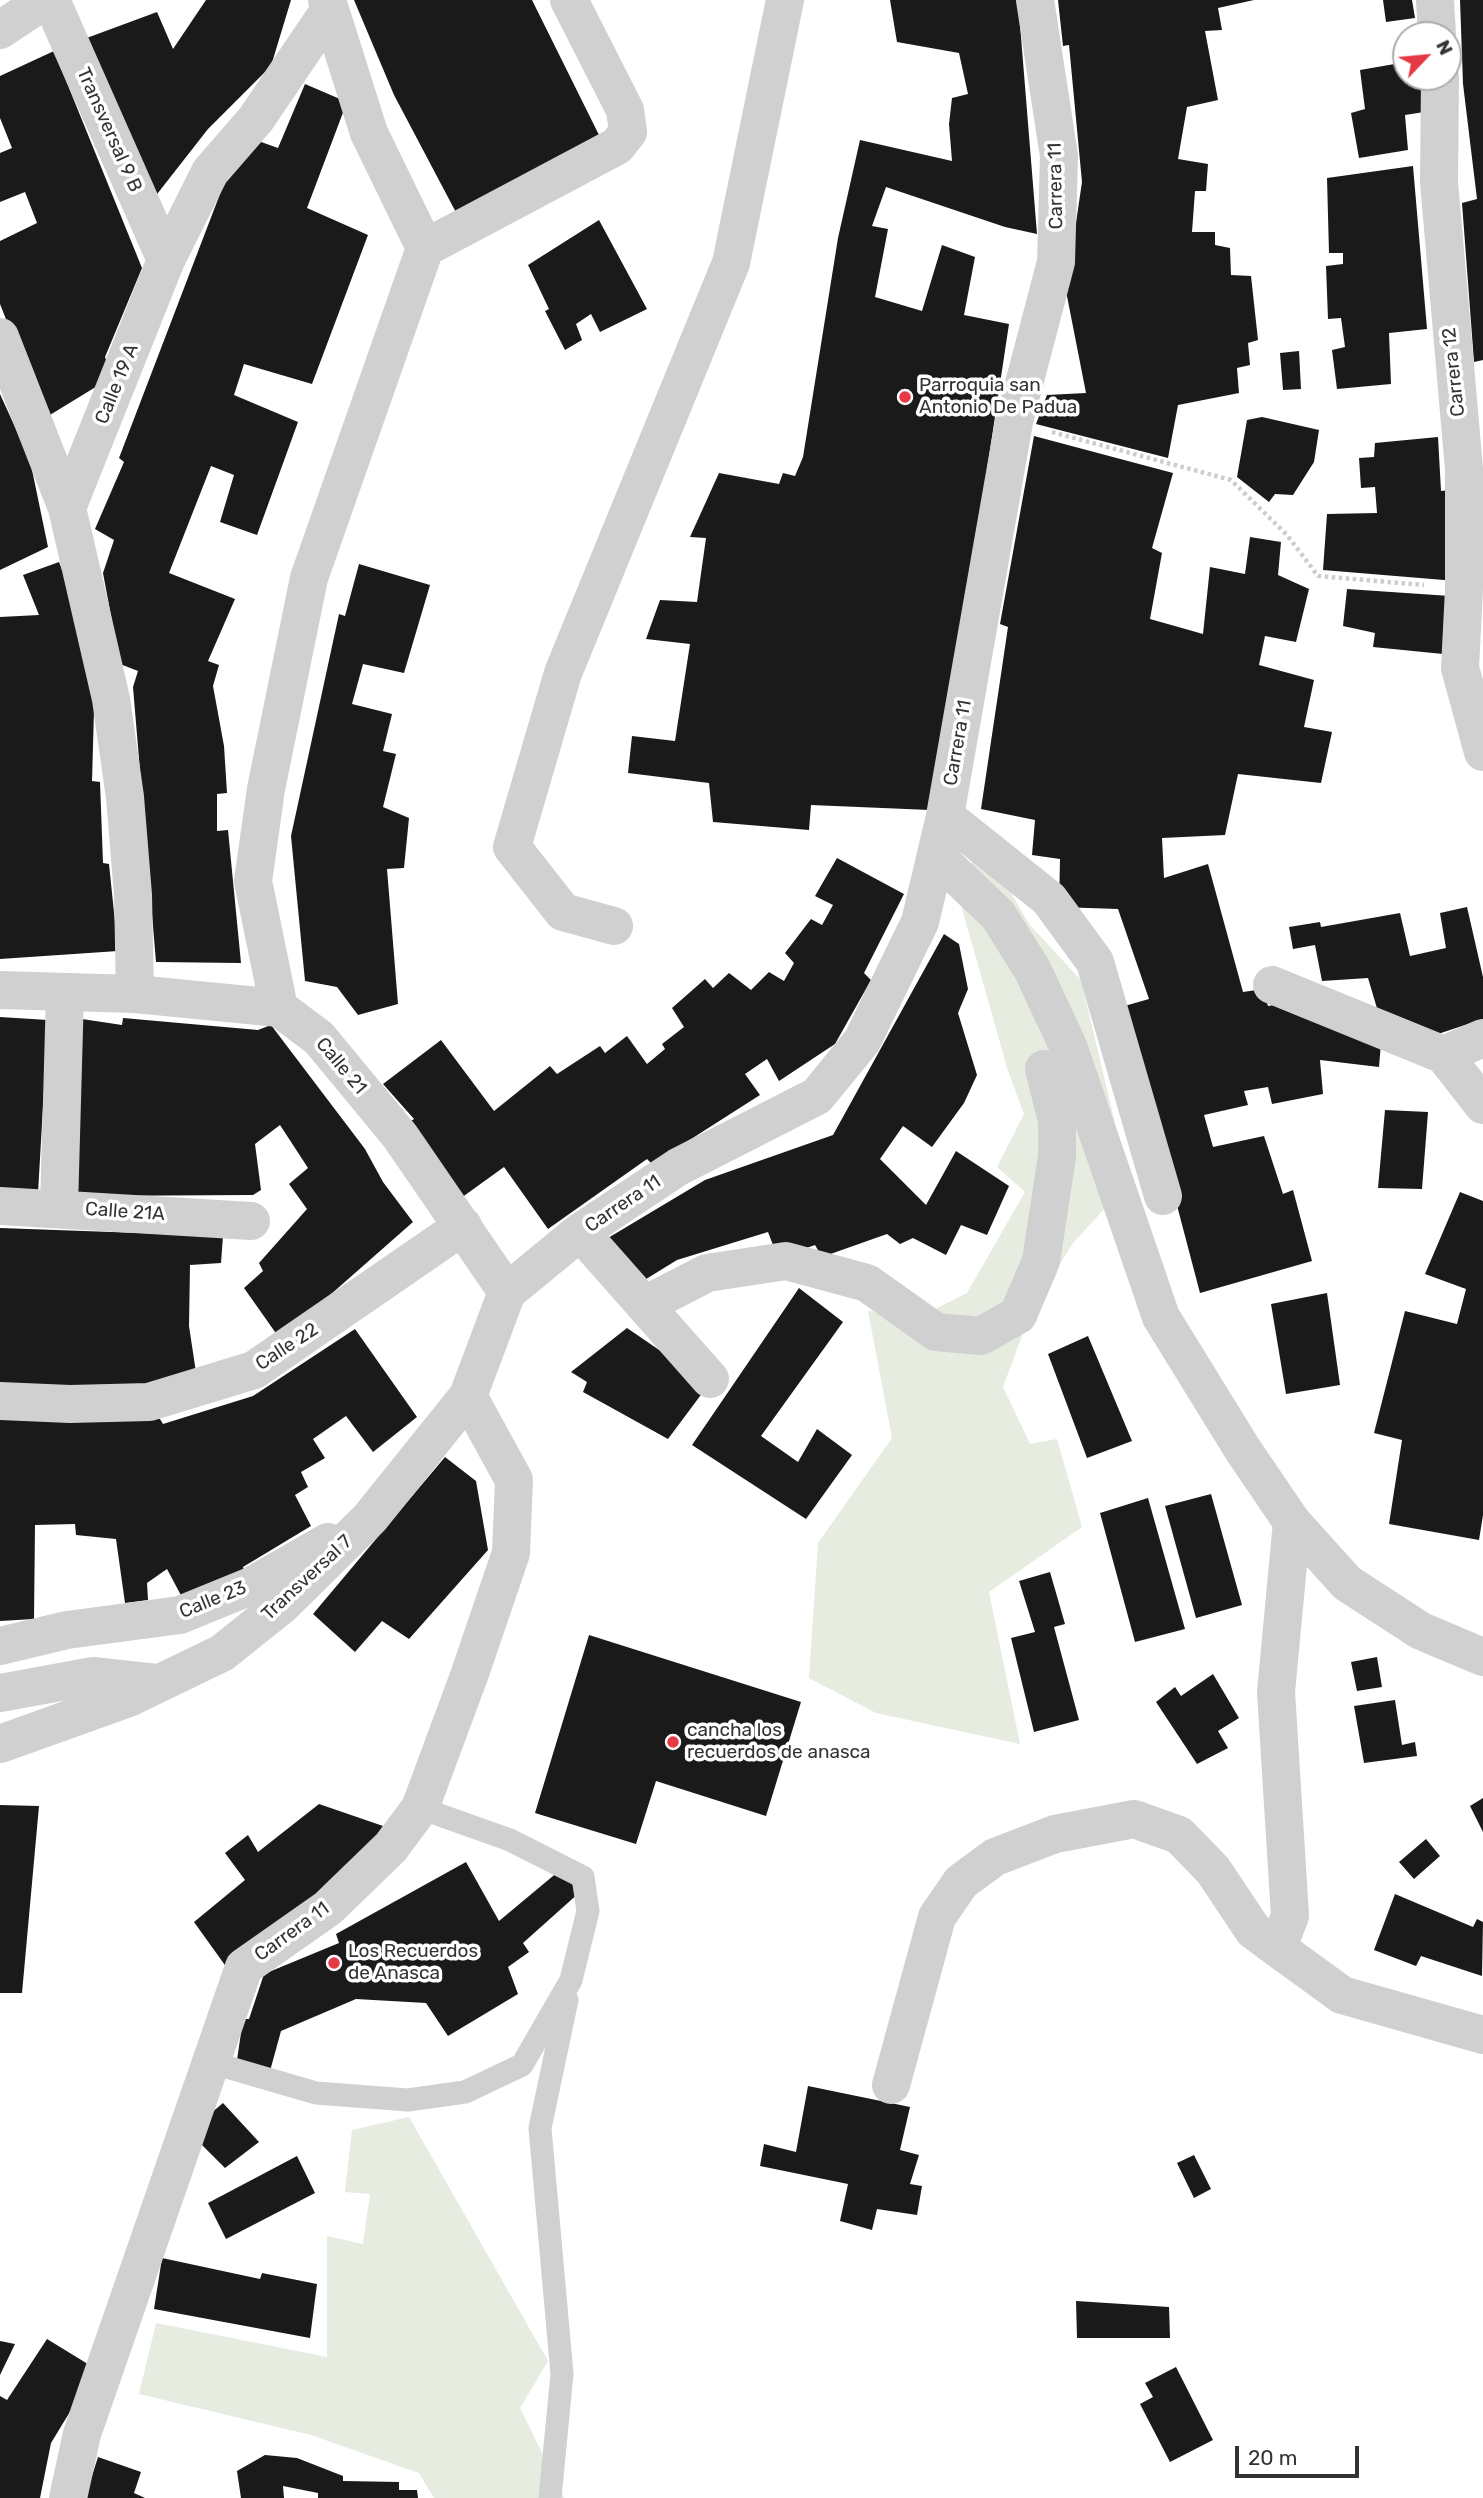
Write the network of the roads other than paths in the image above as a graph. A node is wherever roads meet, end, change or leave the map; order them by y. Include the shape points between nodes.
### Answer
1 (46, 0) edge
2 (51, 0) edge
3 (569, 0) edge
4 (785, 0) edge
5 (1035, 0) edge
6 (1435, 0) edge
7 (328, 5) edge
8 (1436, 21) edge
9 (0, 30) edge
10 (1440, 91) edge
11 (425, 248) junction
12 (166, 260) junction
13 (0, 337) edge
14 (67, 508) junction
15 (1483, 752) edge
16 (945, 816) junction
17 (936, 856) junction
18 (614, 926) dead end
19 (1272, 985) dead end
20 (0, 990) edge
21 (65, 993) junction
22 (135, 994) junction
23 (279, 1008) junction
24 (1483, 1038) edge
25 (1444, 1055) junction
26 (1044, 1069) dead end
27 (1483, 1105) edge
28 (1163, 1196) dead end
29 (0, 1206) edge
30 (59, 1208) junction
31 (251, 1220) dead end
32 (463, 1226) junction
33 (580, 1232) junction
34 (507, 1292) junction
35 (645, 1305) junction
36 (710, 1378) dead end
37 (468, 1396) junction
38 (0, 1401) edge
39 (370, 1518) junction
40 (1292, 1522) junction
41 (0, 1646) edge
42 (1483, 1657) edge
43 (159, 1683) junction
44 (0, 1693) edge
45 (0, 1744) edge
46 (420, 1808) junction
47 (1269, 1942) junction
48 (571, 1980) junction
49 (1483, 2035) edge
50 (212, 2063) junction
51 (891, 2085) dead end
52 (68, 2498) edge
53 (550, 2498) edge

1 - 9 street
2 - 12 street, Transversal 9 B
3 - 11 street via 625,110 628,132 617,146
4 - 18 street via 731,263 563,673 512,847 562,912
5 - 16 street, Carrera 11 via 1059,156 1056,262 1014,422
6 - 8 street
7 - 11 street via 369,133
7 - 12 street, Calle 19 A via 256,119 210,172
10 - 15 street, Carrera 12 via 1439,182 1464,469 1460,668
11 - 23 street via 309,578 266,789 253,881
12 - 14 street, Calle 19 A
13 - 14 street
14 - 22 street via 111,699 125,797
16 - 17 street, Carrera 11
16 - 28 street via 1049,899 1095,962
17 - 33 street, Carrera 11 via 920,922 862,1041 817,1096 678,1167
17 - 40 street via 998,915 1032,970 1068,1046 1161,1317
19 - 25 street
20 - 21 street
21 - 22 street
21 - 30 street
22 - 23 street
23 - 32 street, Calle 21 via 319,1038 400,1136
24 - 25 street
25 - 27 street
26 - 35 street via 1057,1119 1057,1157 1041,1261 1018,1315 981,1336 936,1332 867,1283 786,1261 707,1273
29 - 30 street, Calle 21A
30 - 31 street, Calle 21A
32 - 34 street, Calle 21
32 - 38 street, Calle 22 via 254,1370 149,1402
33 - 34 street, Carrera 11
33 - 35 street
34 - 37 street, Transversal 7
35 - 36 street
37 - 39 street, Transversal 7
37 - 46 street, Carrera 11 via 514,1480 511,1553
39 - 41 street, Calle 23 via 251,1586 180,1615 67,1630
39 - 43 street, Transversal 7 via 282,1605 222,1653
40 - 42 street via 1347,1583 1421,1631
40 - 47 street via 1276,1692 1290,1916 1283,1934
43 - 44 street via 93,1676
43 - 45 street, Transversal 7
46 - 48 lane via 510,1840 583,1877 587,1911
46 - 50 street, Carrera 11 via 391,1847 327,1908 244,1967
47 - 49 street via 1342,1995
47 - 51 street via 1253,1930 1213,1870 1179,1835 1134,1819 1055,1834 995,1857 961,1882 937,1917
48 - 50 lane via 522,2065 465,2092 408,2100 316,2093
48 - 53 lane via 540,2127 562,2374
50 - 52 street, Carrera 11 via 82,2434

